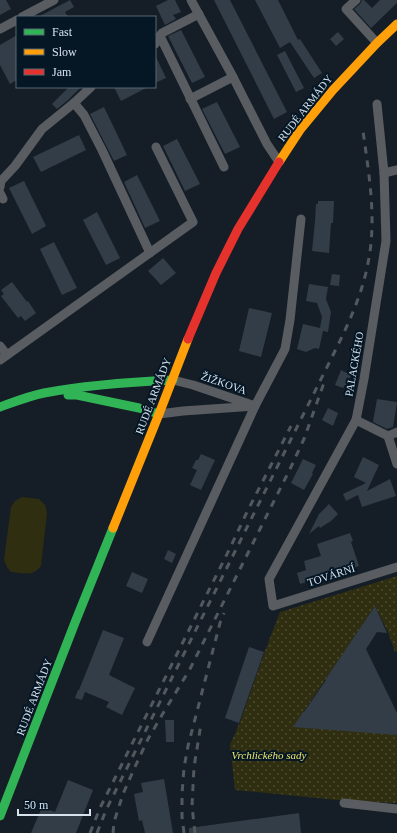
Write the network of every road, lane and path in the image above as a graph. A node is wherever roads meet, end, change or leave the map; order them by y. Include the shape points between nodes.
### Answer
1 (54, 0) edge
2 (191, 0) edge
3 (356, 0) edge
4 (199, 14) junction
5 (24, 16) edge
6 (16, 21) edge
7 (397, 24) edge
8 (0, 29) edge
9 (157, 40) edge
10 (377, 43) junction
11 (233, 77) junction
12 (90, 88) edge
13 (190, 99) junction
14 (74, 103) junction
15 (377, 104) dead end
16 (156, 147) dead end
17 (279, 162) junction
18 (224, 167) dead end
19 (397, 170) edge
20 (384, 173) junction
21 (0, 187) edge
22 (302, 219) dead end
23 (150, 254) junction
24 (0, 346) edge
25 (3, 358) edge
26 (173, 380) junction
27 (43, 393) junction
28 (255, 406) junction
29 (0, 407) edge
30 (159, 414) junction
31 (356, 420) junction
32 (397, 432) edge
33 (388, 436) junction
34 (397, 464) edge
35 (397, 567) edge
36 (272, 606) joint
37 (147, 642) dead end
38 (344, 804) dead end
39 (397, 809) edge
40 (0, 816) edge

1 - 5 street
2 - 4 street
3 - 10 street via 346,9
4 - 9 street via 162,33
4 - 11 street
6 - 8 street
7 - 10 main road, RUDÉ ARMÁDY
9 - 13 street
10 - 17 main road, RUDÉ ARMÁDY via 300,130
11 - 13 street
11 - 17 street
12 - 14 street
13 - 18 street
14 - 21 street via 42,129 1,181
14 - 23 street via 84,115 102,150
15 - 20 street, PALACKÉHO
16 - 23 street via 193,222
17 - 26 main road, RUDÉ ARMÁDY via 238,229 216,273
19 - 20 street
20 - 31 street, PALACKÉHO via 386,242
22 - 28 street via 285,349
23 - 25 street
24 - 25 street
26 - 27 main road, ŽIŽKOVA via 102,385
26 - 28 street, ŽIŽKOVA
26 - 30 main road, RUDÉ ARMÁDY
27 - 29 main road, ŽIŽKOVA
27 - 30 main road, ŽIŽKOVA via 77,395
28 - 30 street, ŽIŽKOVA
28 - 37 street
30 - 40 main road, RUDÉ ARMÁDY
31 - 33 street
31 - 36 street, PALACKÉHO via 269,579
32 - 33 street
33 - 34 street
35 - 36 street, TOVÁRNÍ
38 - 39 street

